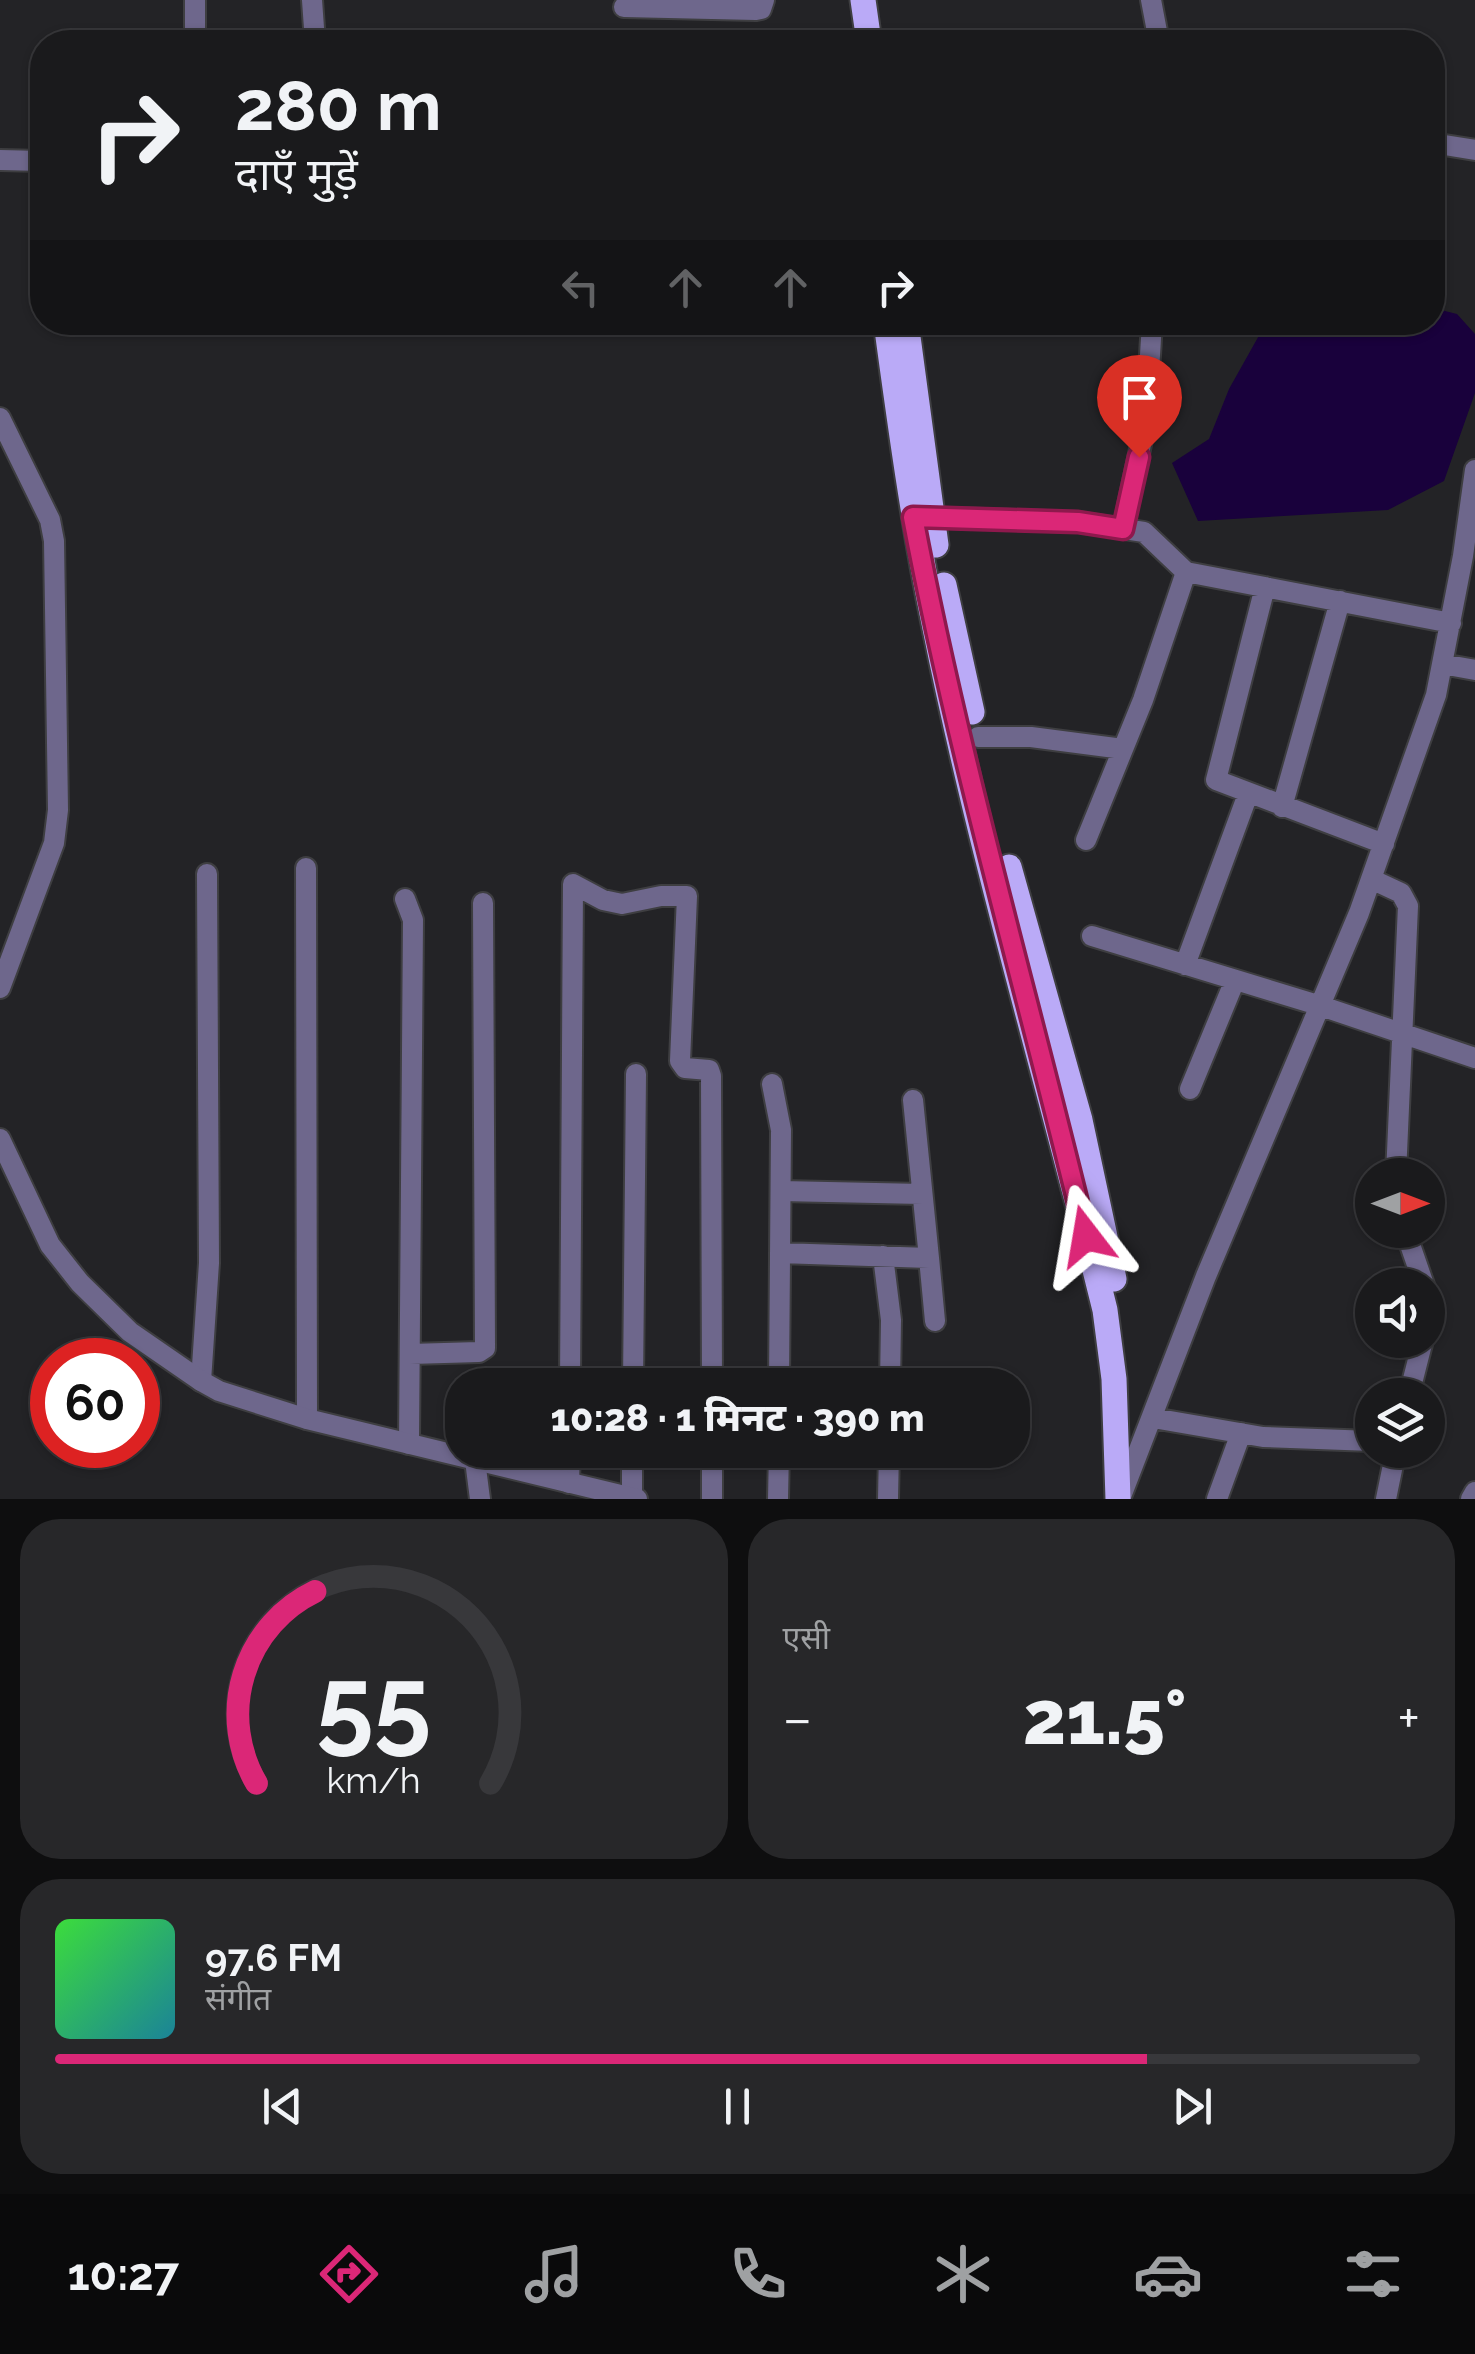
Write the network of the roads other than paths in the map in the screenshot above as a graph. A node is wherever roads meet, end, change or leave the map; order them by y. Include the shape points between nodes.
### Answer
1 (195, 0) edge
2 (312, 0) edge
3 (764, 0) edge
4 (846, 0) edge
5 (863, 0) edge
6 (1151, 0) edge
7 (624, 7) dead end
8 (195, 30) edge
9 (314, 30) edge
10 (850, 30) edge
11 (867, 30) edge
12 (1157, 30) edge
13 (1445, 145) edge
14 (1475, 150) edge
15 (0, 160) edge
16 (30, 161) edge
17 (888, 335) edge
18 (907, 335) edge
19 (1151, 335) edge
20 (0, 418) edge
21 (1475, 470) edge
22 (922, 518) junction
23 (1123, 529) junction
24 (1186, 572) junction
25 (1266, 587) junction
26 (1340, 601) junction
27 (1451, 623) junction
28 (1442, 664) junction
29 (1475, 670) edge
30 (978, 737) junction
31 (1123, 750) junction
32 (1248, 794) junction
33 (1282, 807) junction
34 (1086, 840) dead end
35 (1384, 844) junction
36 (306, 868) dead end
37 (206, 874) dead end
38 (1371, 879) junction
39 (405, 899) dead end
40 (483, 903) dead end
41 (1092, 936) dead end
42 (1185, 964) junction
43 (1235, 980) junction
44 (0, 988) edge
45 (1318, 1005) junction
46 (1401, 1034) junction
47 (1475, 1058) edge
48 (636, 1074) dead end
49 (772, 1084) dead end
50 (1190, 1090) dead end
51 (912, 1100) dead end
52 (0, 1139) edge
53 (1397, 1158) edge
54 (781, 1190) junction
55 (922, 1194) junction
56 (780, 1253) junction
57 (883, 1256) junction
58 (929, 1258) junction
59 (935, 1321) dead end
60 (410, 1354) junction
61 (570, 1368) edge
62 (633, 1368) edge
63 (712, 1368) edge
64 (779, 1368) edge
65 (891, 1368) edge
66 (201, 1382) junction
67 (1153, 1418) junction
68 (307, 1419) junction
69 (1242, 1434) junction
70 (1355, 1440) edge
71 (409, 1444) junction
72 (445, 1453) edge
73 (1133, 1466) junction
74 (476, 1468) edge
75 (508, 1468) edge
76 (569, 1468) edge
77 (633, 1468) edge
78 (712, 1468) edge
79 (779, 1468) edge
80 (889, 1468) edge
81 (1392, 1468) edge
82 (569, 1483) junction
83 (1475, 1492) edge
84 (634, 1498) edge
85 (480, 1499) edge
86 (712, 1499) edge
87 (778, 1499) edge
88 (888, 1499) edge
89 (1119, 1499) edge
90 (1135, 1499) edge
91 (1217, 1499) edge
92 (1386, 1499) edge
93 (1471, 1499) edge

1 - 8 street
2 - 9 street
3 - 7 street via 756,10
4 - 10 main road
5 - 11 main road
6 - 12 street
13 - 14 street
15 - 16 street
17 - 22 main road
18 - 22 main road
19 - 23 street via 1146,421
20 - 44 street via 54,541 58,810 54,843
21 - 27 street
22 - 23 street
22 - 30 main road
22 - 89 main road via 935,632 1104,1310
23 - 24 street via 1144,532
24 - 25 street
24 - 31 street
25 - 26 street
25 - 32 street via 1216,778
26 - 27 street
26 - 33 street
27 - 28 street
28 - 29 street
28 - 35 street
30 - 31 street
30 - 73 main road via 1080,1120 1122,1313
31 - 34 street
32 - 33 street
32 - 42 street
33 - 35 street
35 - 38 street
36 - 68 street
37 - 66 street via 210,1263
38 - 45 street
38 - 46 street via 1402,893 1408,906
39 - 60 street via 413,920
40 - 60 street via 486,1348
41 - 42 street
42 - 43 street
43 - 45 street
43 - 50 street
45 - 46 street
45 - 67 street
46 - 47 street
46 - 53 street
48 - 62 street
49 - 54 street via 781,1130
51 - 55 street
52 - 66 street via 50,1245 80,1283 130,1332
54 - 55 street
54 - 56 street
55 - 58 street
56 - 57 street
56 - 64 street
57 - 58 street
57 - 65 street
58 - 59 street
60 - 71 street
61 - 63 street via 573,884 622,904 687,896 680,1061 711,1076
66 - 68 street
67 - 69 street
67 - 73 street
68 - 71 street
69 - 70 street
69 - 91 street
71 - 72 street
73 - 89 street
73 - 90 main road
74 - 85 street
75 - 82 street
76 - 82 street
77 - 84 street
78 - 86 street
79 - 87 street
80 - 88 street
81 - 92 street
82 - 84 street
83 - 93 street

